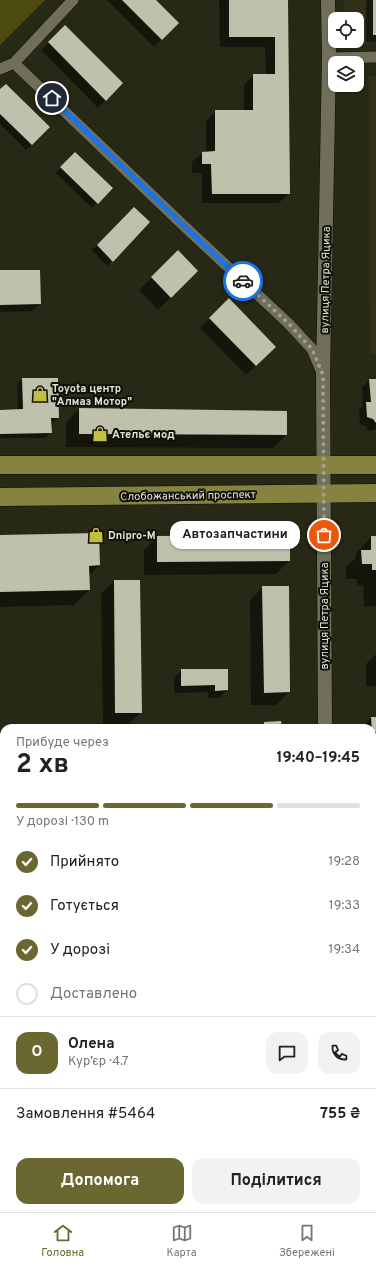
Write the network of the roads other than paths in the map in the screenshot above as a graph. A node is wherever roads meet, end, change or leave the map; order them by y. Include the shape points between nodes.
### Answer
1 (73, 0) edge
2 (328, 0) edge
3 (329, 56) edge
4 (364, 57) edge
5 (376, 57) edge
6 (14, 63) junction
7 (0, 69) edge
8 (328, 92) edge
9 (323, 375) junction
10 (0, 465) edge
11 (323, 465) junction
12 (376, 465) edge
13 (324, 493) junction
14 (376, 493) edge
15 (0, 497) edge
16 (324, 724) edge

1 - 6 street
2 - 3 street, вулиця Петра Яцика
4 - 5 street
6 - 7 street
6 - 9 street via 289,324 312,349
8 - 9 street, вулиця Петра Яцика
9 - 11 street, вулиця Петра Яцика
10 - 11 main road
11 - 12 main road
11 - 13 street, вулиця Петра Яцика
13 - 14 main road, Слобожанський проспект
13 - 15 main road, Слобожанський проспект
13 - 16 street, вулиця Петра Яцика

